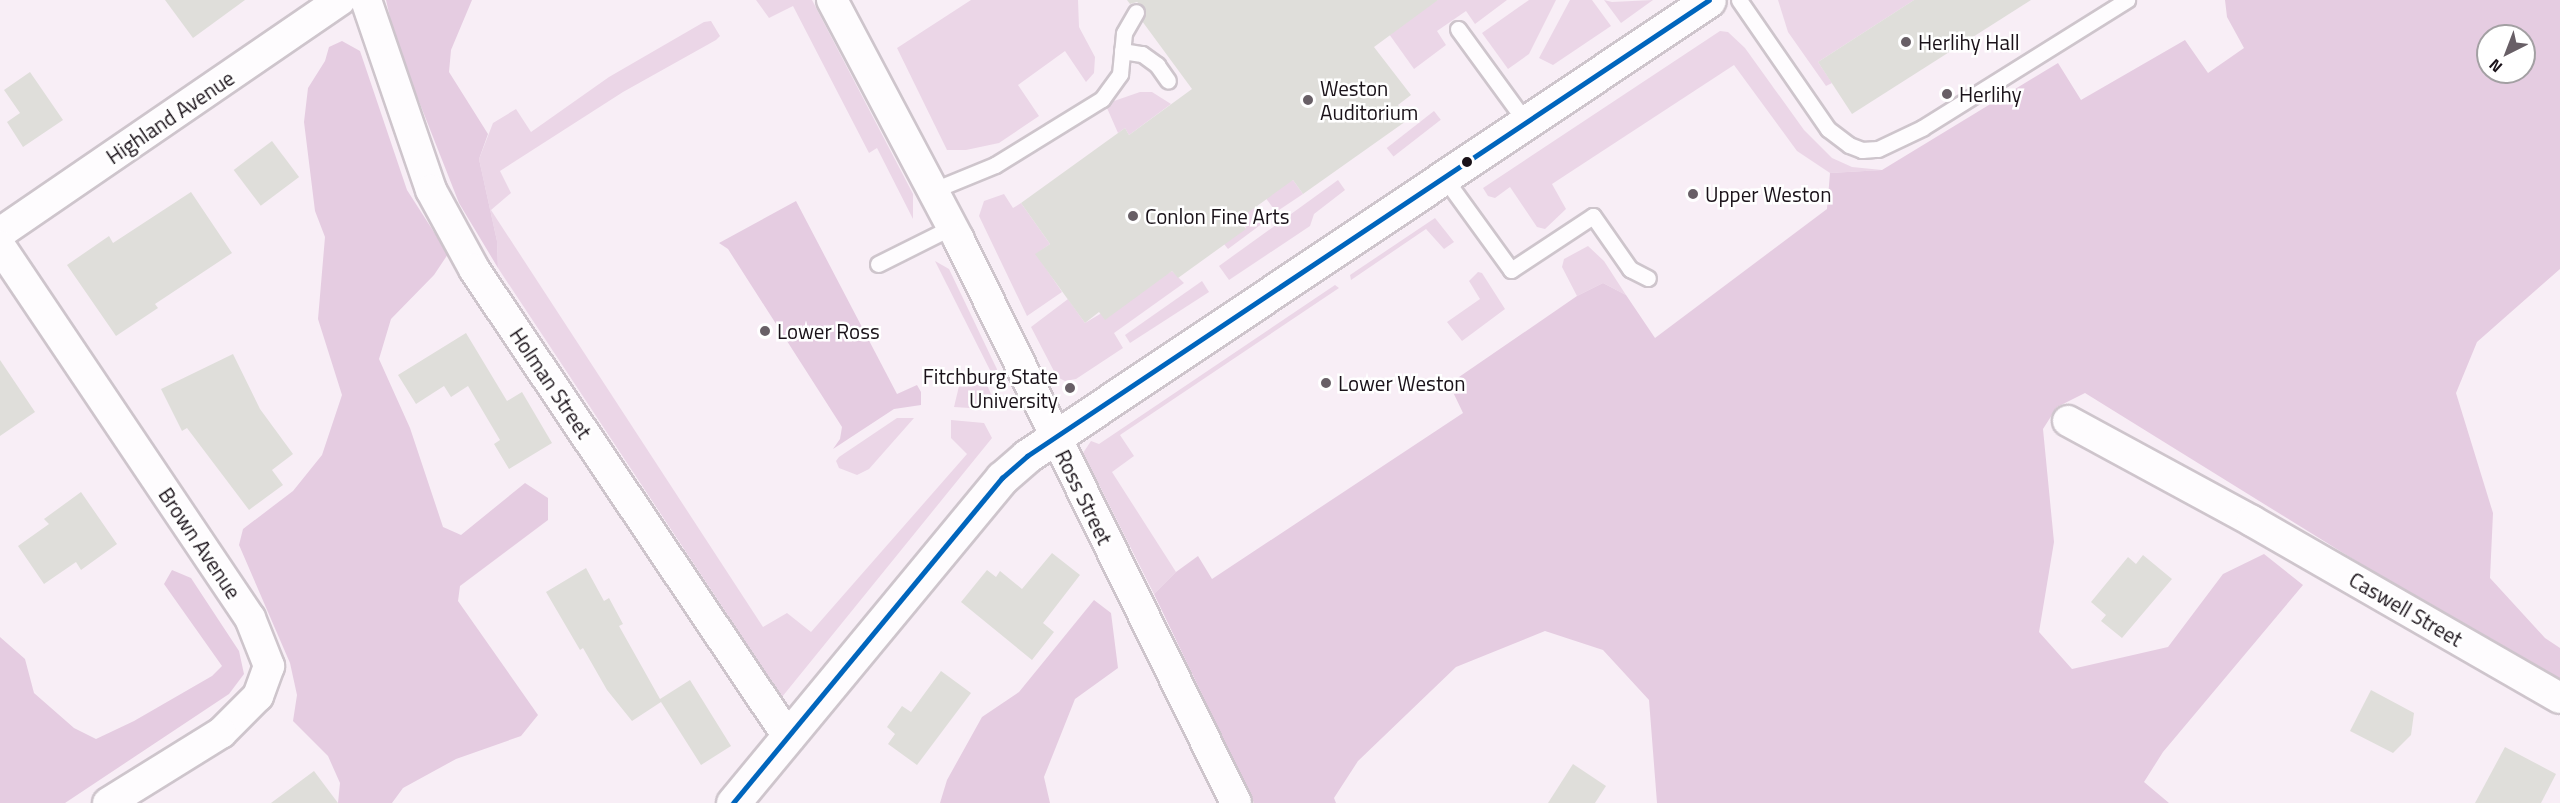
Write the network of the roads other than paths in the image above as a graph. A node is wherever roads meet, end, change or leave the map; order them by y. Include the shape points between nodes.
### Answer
1 (340, 0) edge
2 (366, 0) edge
3 (832, 0) edge
4 (1709, 0) edge
5 (1739, 0) edge
6 (2127, 0) edge
7 (1136, 12) dead end
8 (1458, 29) dead end
9 (1122, 51) junction
10 (1168, 81) dead end
11 (1525, 121) junction
12 (1443, 176) junction
13 (934, 190) junction
14 (952, 227) junction
15 (0, 233) edge
16 (0, 246) edge
17 (878, 264) dead end
18 (1648, 278) dead end
19 (2068, 421) dead end
20 (1054, 438) junction
21 (2560, 698) edge
22 (789, 738) junction
23 (108, 803) edge
24 (733, 803) edge
25 (1236, 803) edge

1 - 15 street, Highland Avenue
2 - 22 street, Holman Street via 431,190 474,269
3 - 13 street, Ross Street
4 - 11 street
5 - 6 lane via 1828,129 1862,150 1878,149 1922,128
7 - 9 lane via 1124,33
8 - 11 lane
9 - 10 lane via 1142,54 1157,65
9 - 13 lane via 1120,74 1102,99 995,165
11 - 12 street
12 - 18 lane via 1511,270 1593,216 1630,269
12 - 20 street
13 - 14 street, Ross Street
14 - 17 lane
14 - 20 street, Ross Street
16 - 23 street, Brown Avenue via 250,618 269,666 258,696 220,733
19 - 21 street, Caswell Street via 2252,520
20 - 22 street via 1002,478
20 - 25 street, Ross Street
22 - 24 street

